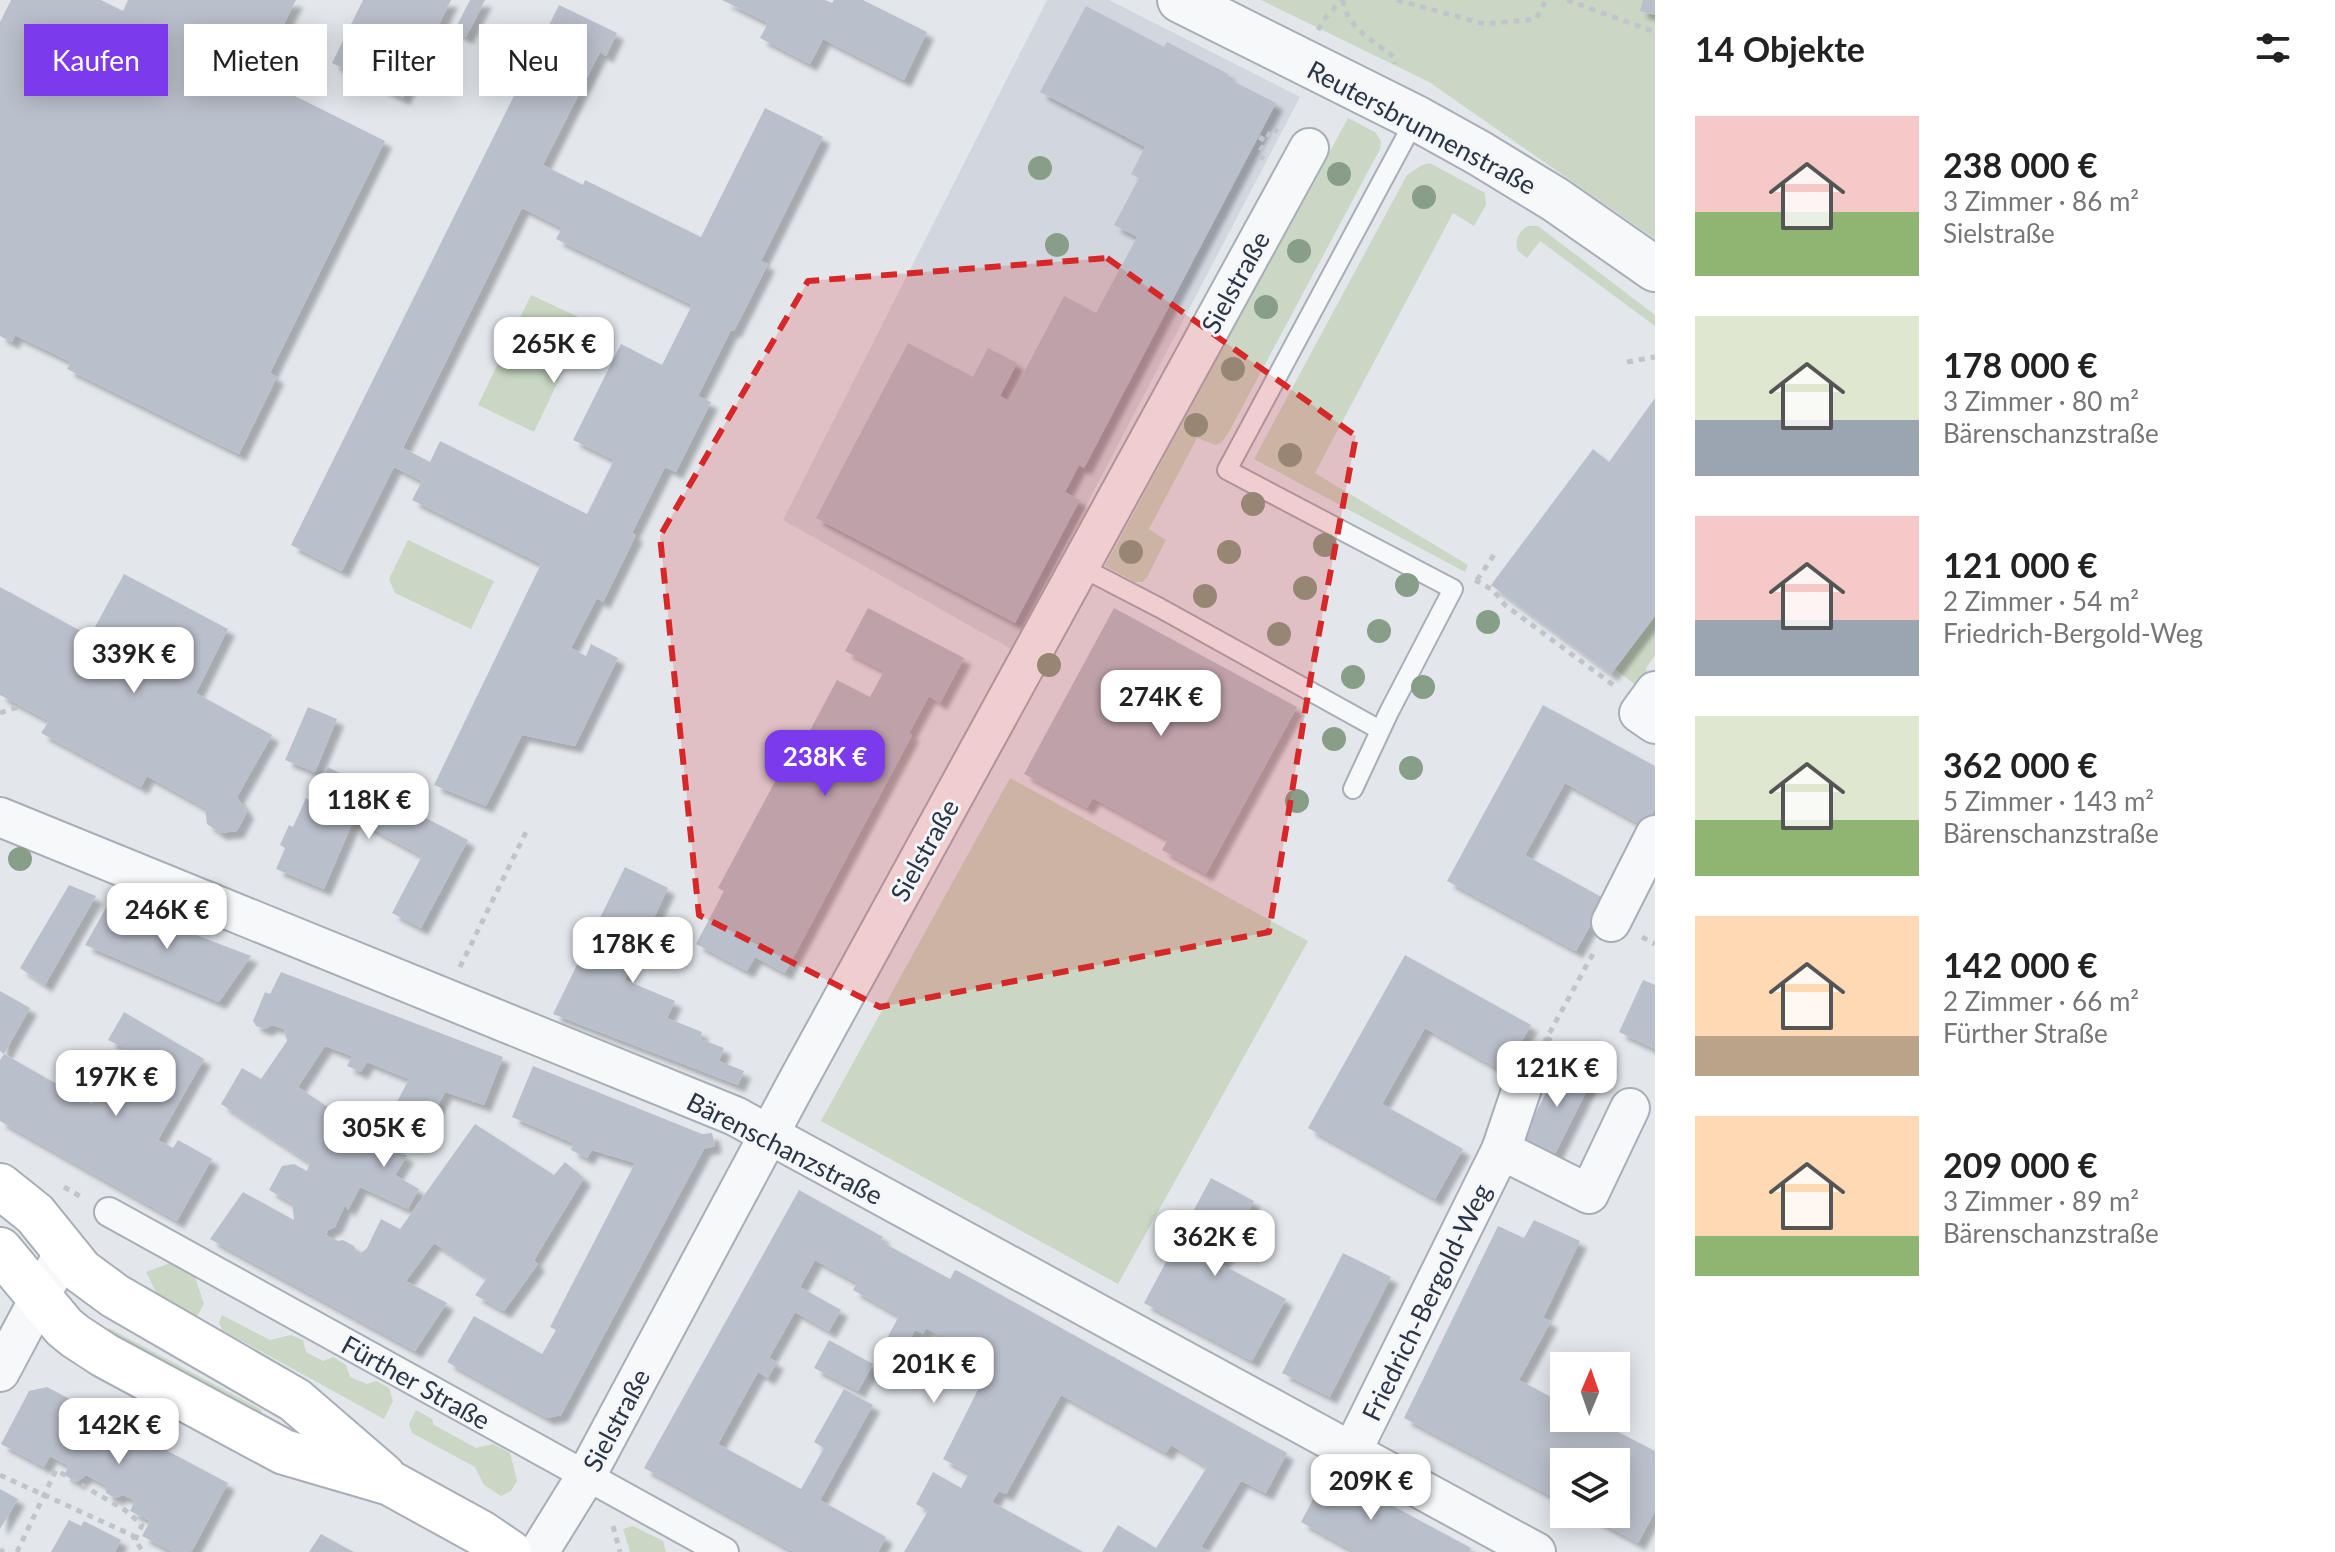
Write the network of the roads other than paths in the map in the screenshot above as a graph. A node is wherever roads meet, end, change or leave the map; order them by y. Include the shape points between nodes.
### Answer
1 (1180, 0) edge
2 (1399, 110) junction
3 (1309, 148) dead end
4 (1655, 269) edge
5 (1079, 566) junction
6 (1380, 730) junction
7 (1353, 789) dead end
8 (0, 817) edge
9 (1655, 835) edge
10 (1611, 922) road end
11 (1523, 1085) road end
12 (1629, 1092) road end
13 (768, 1134) junction
14 (1501, 1150) junction
15 (0, 1186) edge
16 (109, 1212) dead end
17 (0, 1250) edge
18 (65, 1250) junction
19 (39, 1298) junction
20 (0, 1372) edge
21 (1351, 1453) junction
22 (586, 1476) junction
23 (390, 1483) junction
24 (1516, 1547) edge
25 (509, 1552) edge
26 (539, 1552) edge
27 (724, 1552) edge

1 - 2 street, Reutersbrunnenstraße
2 - 4 street, Reutersbrunnenstraße via 1533,185
2 - 6 lane via 1227,470 1453,589
3 - 5 street, Sielstraße
5 - 6 lane
5 - 13 street, Sielstraße
6 - 7 lane
8 - 13 street, Bärenschanzstraße via 735,1116
9 - 10 street
11 - 14 street, Friedrich-Bergold-Weg
12 - 14 street, Friedrich-Bergold-Weg via 1589,1194
13 - 21 street, Bärenschanzstraße
13 - 22 street, Sielstraße
14 - 21 street, Friedrich-Bergold-Weg
15 - 18 main road via 35,1214
16 - 22 street, Fürther Straße
17 - 19 main road
18 - 19 street
18 - 23 main road via 81,1271 115,1296 295,1400
19 - 20 street
19 - 23 main road via 89,1346 284,1452
21 - 24 street, Bärenschanzstraße
22 - 26 street, Sielstraße
22 - 27 street, Fürther Straße
23 - 25 main road

